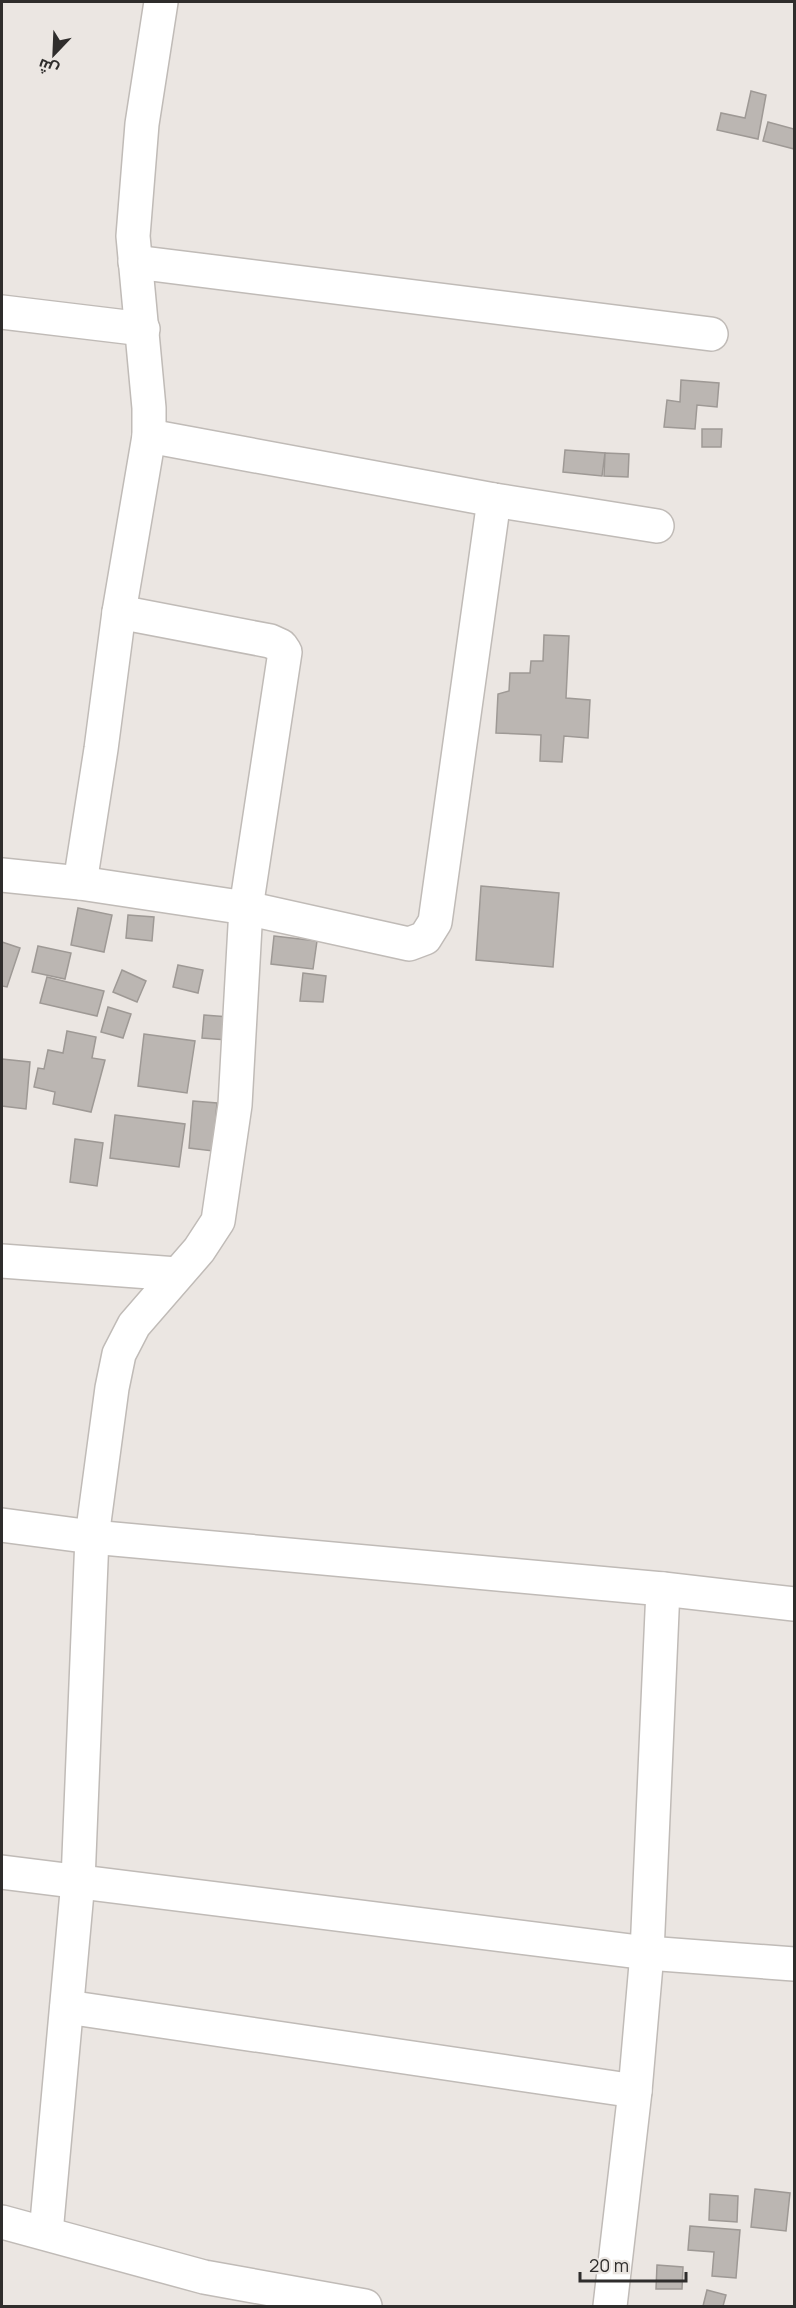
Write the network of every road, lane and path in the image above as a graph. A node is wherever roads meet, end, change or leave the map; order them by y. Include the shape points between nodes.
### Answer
1 (161, 2) edge
2 (135, 262) junction
3 (2, 312) edge
4 (143, 329) junction
5 (711, 334) dead end
6 (149, 436) junction
7 (494, 500) junction
8 (657, 526) dead end
9 (119, 612) junction
10 (2, 874) edge
11 (80, 883) junction
12 (246, 909) junction
13 (2, 1261) edge
14 (177, 1274) junction
15 (2, 1525) edge
16 (92, 1537) junction
17 (663, 1589) junction
18 (795, 1604) edge
19 (2, 1872) edge
20 (78, 1881) junction
21 (647, 1953) junction
22 (795, 1964) edge
23 (67, 2007) junction
24 (635, 2091) junction
25 (2, 2222) edge
26 (46, 2233) junction
27 (365, 2307) edge
28 (610, 2307) edge

1 - 2 street via 135,195
2 - 4 street
2 - 5 street
3 - 4 street
4 - 6 street
6 - 7 street
6 - 9 street
7 - 8 street
7 - 12 street via 435,922 425,938 409,944
9 - 11 street
9 - 12 street via 270,640 285,652
10 - 11 street
11 - 12 street
12 - 14 street via 235,1105 218,1221
13 - 14 street
14 - 16 street via 134,1325 119,1354
15 - 16 street
16 - 17 street
16 - 20 street
17 - 18 street
17 - 21 street
19 - 20 street
20 - 21 street
20 - 23 street
21 - 22 street
21 - 24 street
23 - 24 street
23 - 26 street
24 - 28 street
25 - 26 street
26 - 27 street via 204,2277

